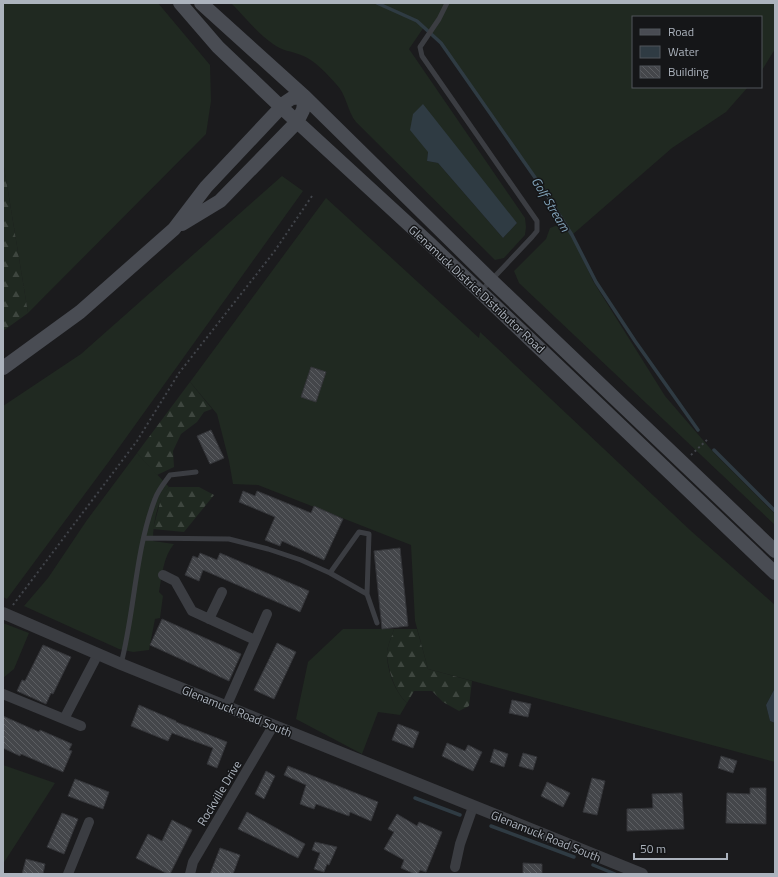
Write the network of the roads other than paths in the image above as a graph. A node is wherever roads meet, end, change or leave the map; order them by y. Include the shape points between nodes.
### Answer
1 (180, 3) edge
2 (201, 3) edge
3 (447, 3) edge
4 (305, 97) junction
5 (281, 107) junction
6 (297, 122) junction
7 (174, 229) junction
8 (491, 280) junction
9 (480, 292) junction
10 (3, 368) edge
11 (196, 472) dead end
12 (144, 538) junction
13 (775, 550) edge
14 (330, 573) junction
15 (775, 574) edge
16 (163, 575) dead end
17 (222, 592) dead end
18 (367, 594) junction
19 (5, 614) edge
20 (266, 614) dead end
21 (209, 619) junction
22 (377, 623) dead end
23 (255, 640) junction
24 (98, 654) junction
25 (121, 664) junction
26 (3, 694) edge
27 (226, 707) junction
28 (64, 719) junction
29 (81, 726) dead end
30 (273, 726) junction
31 (473, 807) junction
32 (89, 822) dead end
33 (455, 867) dead end
34 (68, 874) edge
35 (190, 874) edge
36 (642, 874) edge

1 - 5 main road, Glenamuck District Distributor Road via 218,47
2 - 4 main road, Glenamuck District Distributor Road
3 - 8 lane via 420,47 428,64 537,221 537,231
4 - 5 main road via 292,98
4 - 6 main road via 304,110
4 - 8 main road, Glenamuck District Distributor Road
5 - 6 main road, Glenamuck District Distributor Road
5 - 7 main road via 206,187
6 - 7 main road via 220,201
6 - 9 main road, Glenamuck District Distributor Road
7 - 10 main road via 80,312
8 - 9 lane
8 - 13 main road, Glenamuck District Distributor Road
9 - 15 main road, Glenamuck District Distributor Road
11 - 12 lane via 170,475 155,498
12 - 14 lane via 229,539 268,549
12 - 25 lane
14 - 18 lane
14 - 18 lane via 359,532 369,534
16 - 21 street via 175,581 192,611
17 - 21 street
18 - 22 lane
19 - 24 street, Glenamuck Road South
20 - 23 street
21 - 23 street
23 - 27 street
24 - 25 street, Glenamuck Road South
24 - 28 street
25 - 27 street, Glenamuck Road South
26 - 28 street
27 - 30 street, Glenamuck Road South
28 - 29 street
30 - 31 street, Glenamuck Road South
30 - 35 street, Rockville Drive via 193,862
31 - 33 street
31 - 36 street, Glenamuck Road South
32 - 34 street

